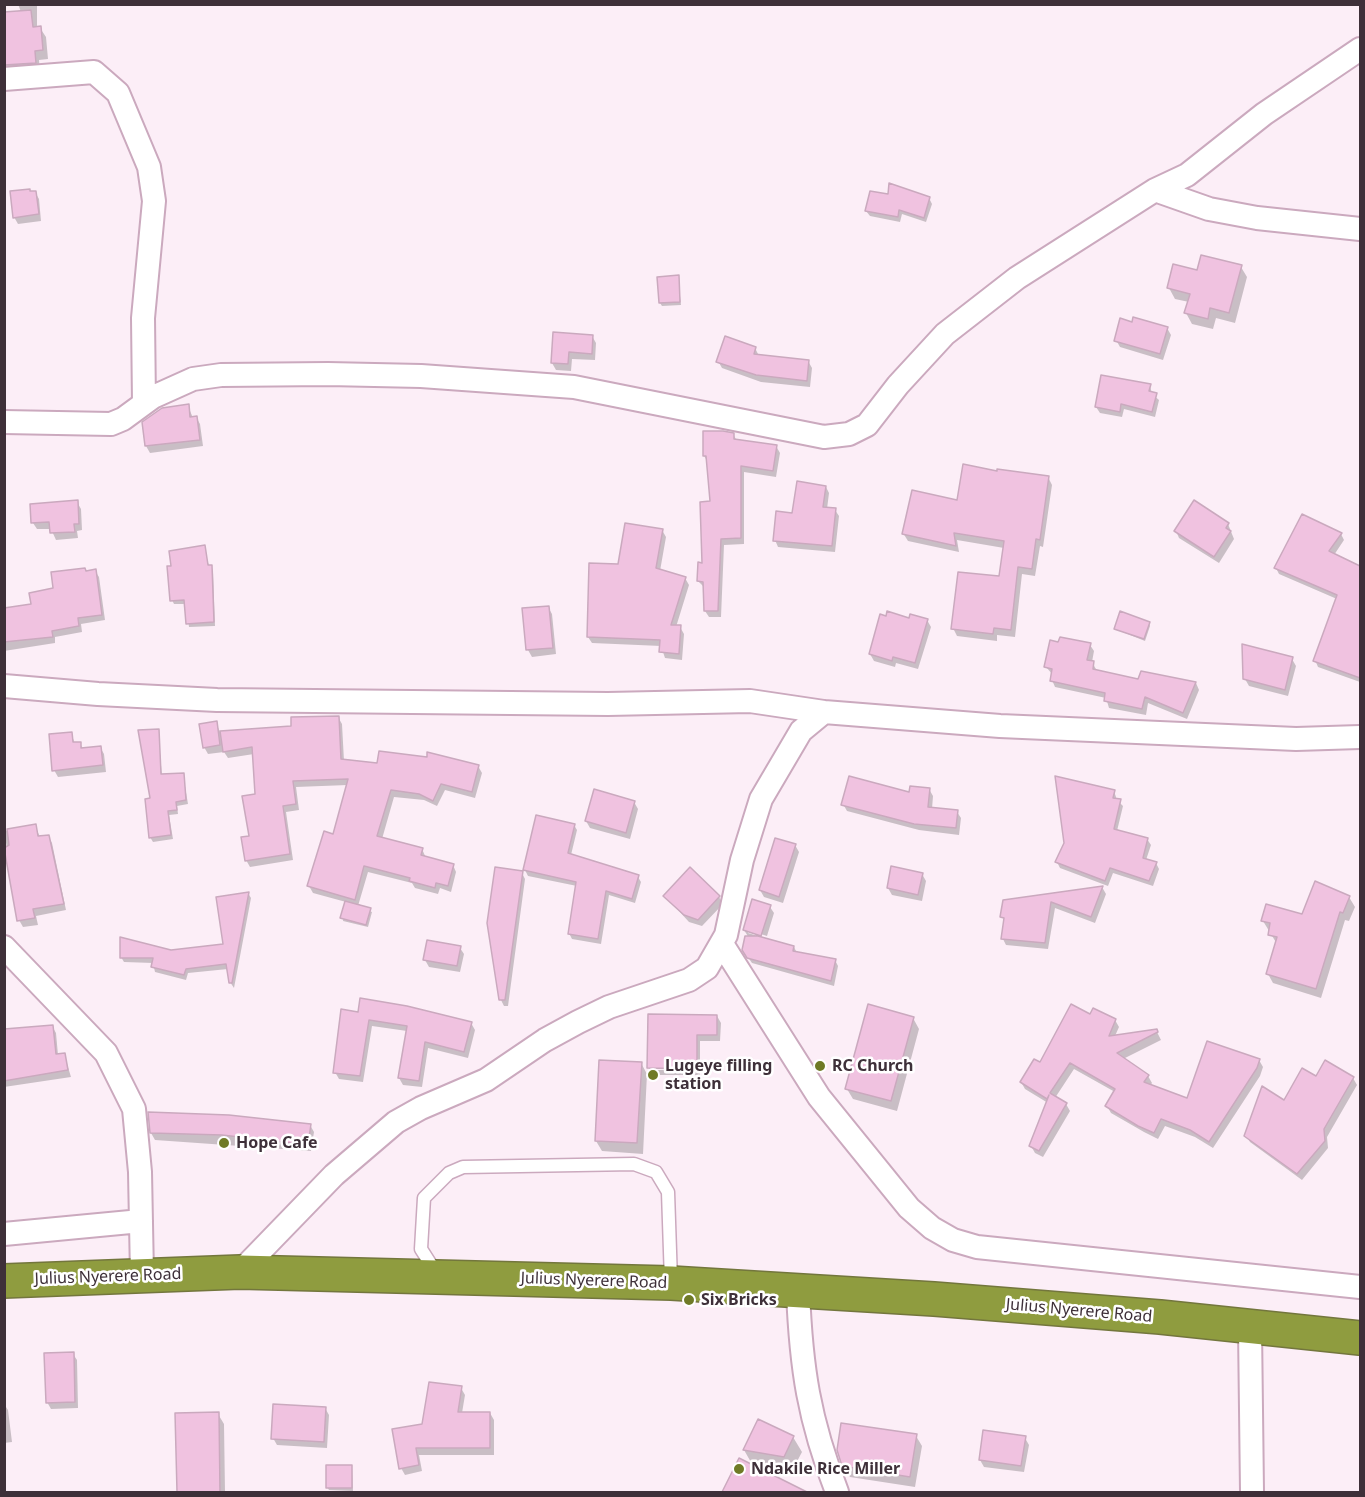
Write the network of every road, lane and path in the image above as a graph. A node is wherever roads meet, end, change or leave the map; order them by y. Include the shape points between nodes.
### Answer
1 (1360, 49) edge
2 (4, 80) edge
3 (1155, 190) junction
4 (1360, 229) edge
5 (144, 403) junction
6 (4, 422) edge
7 (4, 686) edge
8 (824, 712) junction
9 (1360, 737) edge
10 (722, 944) junction
11 (4, 947) edge
12 (141, 1221) junction
13 (4, 1234) edge
14 (240, 1272) junction
15 (142, 1275) junction
16 (438, 1275) junction
17 (4, 1281) edge
18 (671, 1283) junction
19 (1360, 1287) edge
20 (798, 1291) junction
21 (1250, 1328) junction
22 (1360, 1338) edge
23 (837, 1492) edge
24 (1252, 1492) edge

1 - 3 street via 1264,114 1187,176
2 - 5 street via 94,72 118,93 129,115 149,167 154,201 144,287
3 - 4 street via 1209,209
3 - 5 street via 1017,278 945,334 867,425 849,434 824,437 574,387 421,376 221,375 193,379
5 - 6 street via 123,420 111,424
7 - 8 street via 217,700 608,704 750,701
8 - 9 street via 1000,726 1296,739
8 - 10 street via 801,731 760,799 742,860 732,918
10 - 14 street via 707,968 689,980 609,1007 578,1022 486,1080 396,1122 334,1175
10 - 19 street via 819,1097 909,1208 953,1240 977,1247
11 - 12 street via 106,1053 128,1096 137,1129
12 - 13 street
12 - 15 street
14 - 15 highway, Julius Nyerere Road
14 - 16 highway, Julius Nyerere Road
15 - 17 highway, Julius Nyerere Road
16 - 18 highway, Julius Nyerere Road
16 - 18 lane via 421,1249 422,1214 424,1198 449,1173 463,1167 634,1164 656,1172 668,1192
18 - 20 highway, Julius Nyerere Road
20 - 21 highway, Julius Nyerere Road via 1160,1317
20 - 23 street via 807,1395
21 - 22 highway, Julius Nyerere Road
21 - 24 street

